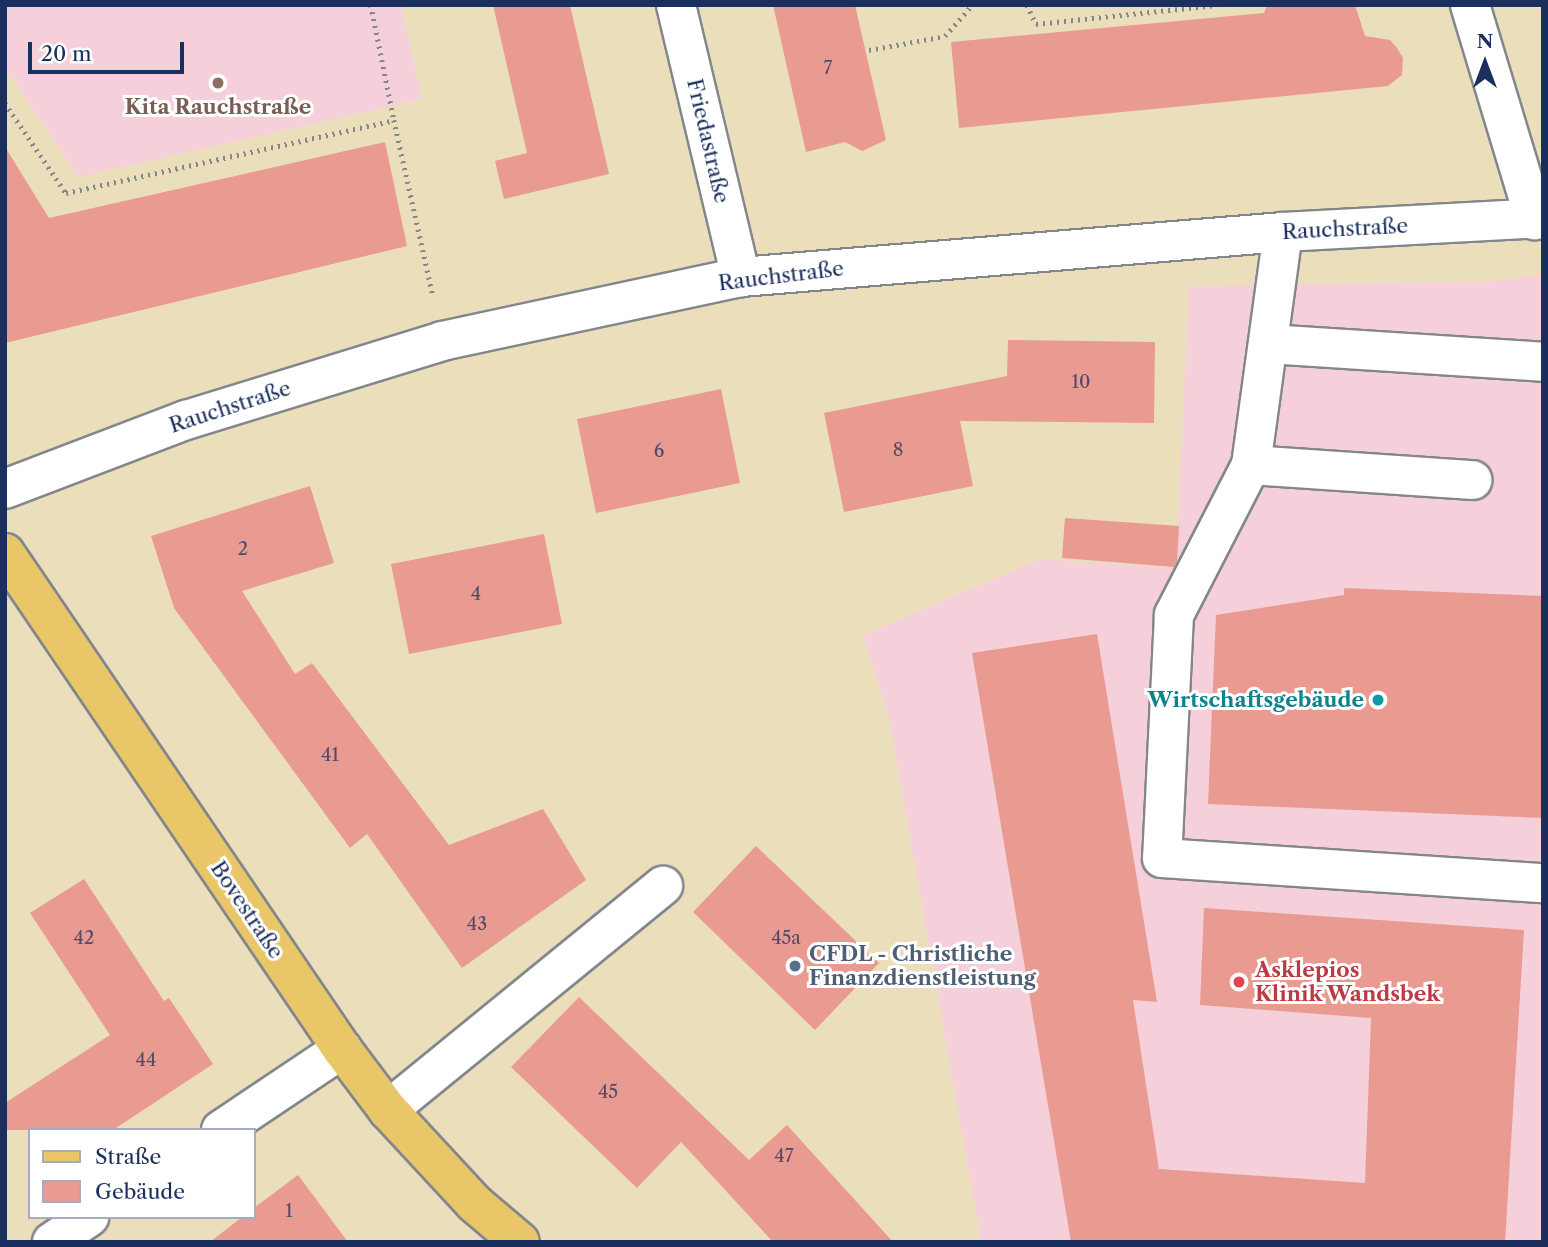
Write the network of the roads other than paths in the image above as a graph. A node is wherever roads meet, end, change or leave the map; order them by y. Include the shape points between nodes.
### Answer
1 (676, 5) edge
2 (1470, 5) edge
3 (1539, 219) edge
4 (1283, 232) junction
5 (741, 277) junction
6 (1268, 344) junction
7 (1543, 362) edge
8 (1251, 465) junction
9 (1472, 480) dead end
10 (5, 489) edge
11 (5, 552) edge
12 (1543, 883) edge
13 (663, 886) dead end
14 (342, 1049) junction
15 (388, 1110) junction
16 (224, 1128) edge
17 (86, 1219) edge
18 (52, 1242) edge
19 (520, 1242) edge

1 - 5 street, Friedastraße
2 - 3 street
3 - 4 street, Rauchstraße
4 - 5 street, Rauchstraße
4 - 6 street
5 - 10 street, Rauchstraße via 443,341 186,419
6 - 7 street
6 - 8 street
8 - 9 street
8 - 12 street via 1174,615 1162,858
11 - 14 main road, Bovestraße
13 - 15 street
14 - 15 main road, Bovestraße
14 - 16 street
15 - 19 main road, Bovestraße via 474,1203
17 - 18 street

